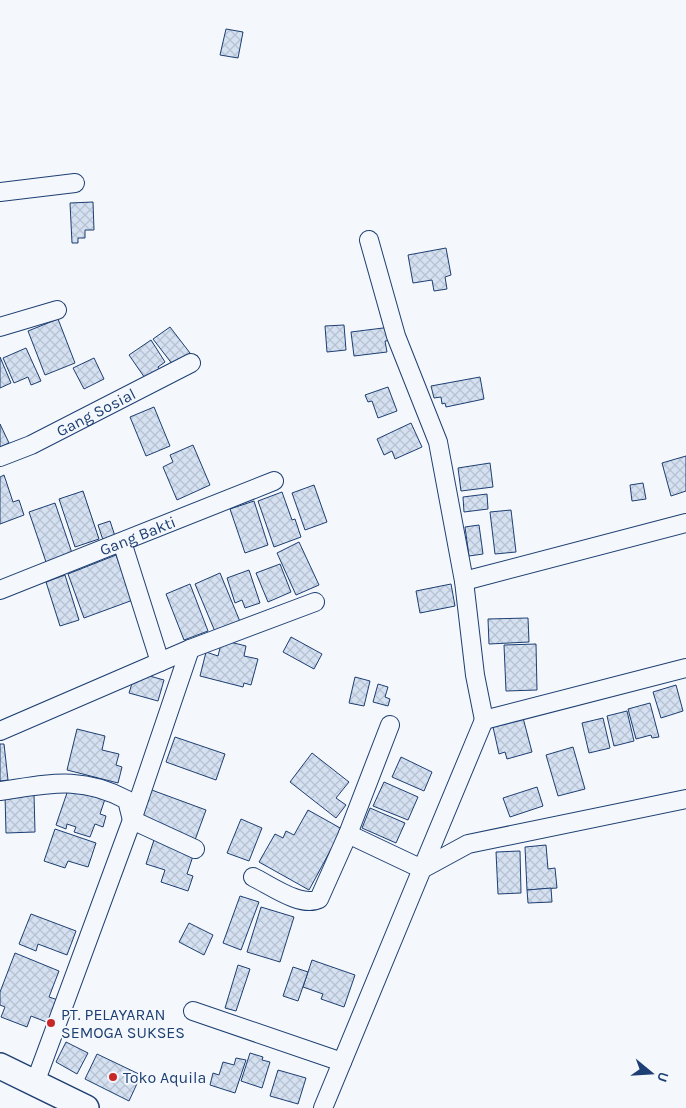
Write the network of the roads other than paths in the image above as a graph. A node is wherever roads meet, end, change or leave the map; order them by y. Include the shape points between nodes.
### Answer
1 (75, 183) dead end
2 (0, 192) edge
3 (369, 240) dead end
4 (57, 310) dead end
5 (0, 328) edge
6 (192, 363) dead end
7 (0, 457) edge
8 (274, 482) dead end
9 (686, 523) edge
10 (122, 542) junction
11 (464, 581) junction
12 (0, 590) edge
13 (315, 602) dead end
14 (190, 649) junction
15 (160, 662) junction
16 (686, 668) edge
17 (484, 720) junction
18 (390, 725) dead end
19 (0, 731) edge
20 (0, 791) edge
21 (686, 800) edge
22 (132, 820) junction
23 (348, 834) junction
24 (195, 849) dead end
25 (422, 869) junction
26 (253, 877) dead end
27 (193, 1010) dead end
28 (342, 1062) junction
29 (0, 1066) edge
30 (35, 1083) junction
31 (86, 1108) edge
32 (323, 1108) edge

1 - 2 street
3 - 11 street via 396,336 438,442
4 - 5 street
6 - 7 street, Gang Sosial via 31,445
8 - 10 street, Gang Bakti
9 - 11 street
10 - 12 street, Gang Bakti
10 - 15 street
11 - 17 street via 475,676
13 - 14 street
14 - 15 street
14 - 22 street
15 - 19 street
16 - 17 street
17 - 25 street
18 - 23 street
20 - 22 street via 54,783 81,783 107,789 127,800
21 - 25 street via 468,844
22 - 24 street
22 - 30 street
23 - 25 street
23 - 26 street via 318,899 312,902 303,902
25 - 28 street
27 - 28 street
28 - 32 street
29 - 30 street
30 - 31 street

